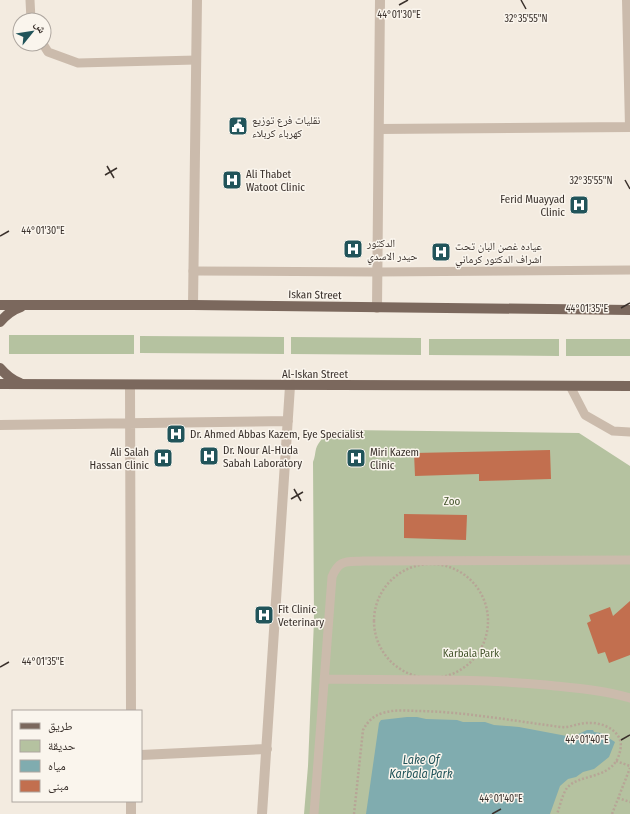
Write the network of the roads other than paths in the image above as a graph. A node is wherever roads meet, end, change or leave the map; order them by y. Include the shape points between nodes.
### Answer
1 (30, 0) edge
2 (197, 0) edge
3 (380, 0) edge
4 (627, 0) edge
5 (31, 12) edge
6 (629, 14) edge
7 (48, 52) edge
8 (196, 60) junction
9 (379, 129) junction
10 (630, 270) edge
11 (194, 271) junction
12 (377, 272) junction
13 (0, 305) edge
14 (193, 305) junction
15 (25, 306) junction
16 (376, 308) junction
17 (630, 310) edge
18 (0, 322) edge
19 (0, 368) edge
20 (0, 384) edge
21 (22, 384) junction
22 (130, 385) junction
23 (290, 386) junction
24 (570, 386) junction
25 (630, 386) edge
26 (288, 421) junction
27 (130, 423) junction
28 (0, 425) edge
29 (630, 432) edge
30 (630, 560) edge
31 (324, 679) junction
32 (630, 698) edge
33 (131, 710) edge
34 (267, 749) junction
35 (142, 755) edge
36 (131, 802) edge
37 (131, 814) edge
38 (262, 814) edge
39 (314, 814) edge

1 - 5 lane
2 - 8 street
3 - 9 street
4 - 6 street
6 - 9 street via 630,127
7 - 8 lane via 78,63
8 - 11 street
9 - 12 street
10 - 12 lane
11 - 12 lane
11 - 14 street
12 - 16 street
13 - 15 main road, Iskan Street
14 - 15 main road, Iskan Street
14 - 16 main road, Iskan Street
15 - 18 main road via 15,309
16 - 17 main road, Iskan Street
19 - 21 main road via 12,380
20 - 21 main road, Al-Iskan Street
21 - 22 main road, Al-Iskan Street
22 - 23 main road, Al-Iskan Street
22 - 27 street
23 - 24 main road, Al-Iskan Street
23 - 26 street
24 - 25 main road, Al-Iskan Street
24 - 29 lane via 585,416 613,431
26 - 27 street
26 - 34 street
27 - 28 street
27 - 33 street
30 - 31 lane via 344,562 336,568 332,577
31 - 32 lane via 526,683 582,688
31 - 39 lane
34 - 35 street
34 - 38 street
36 - 37 street

